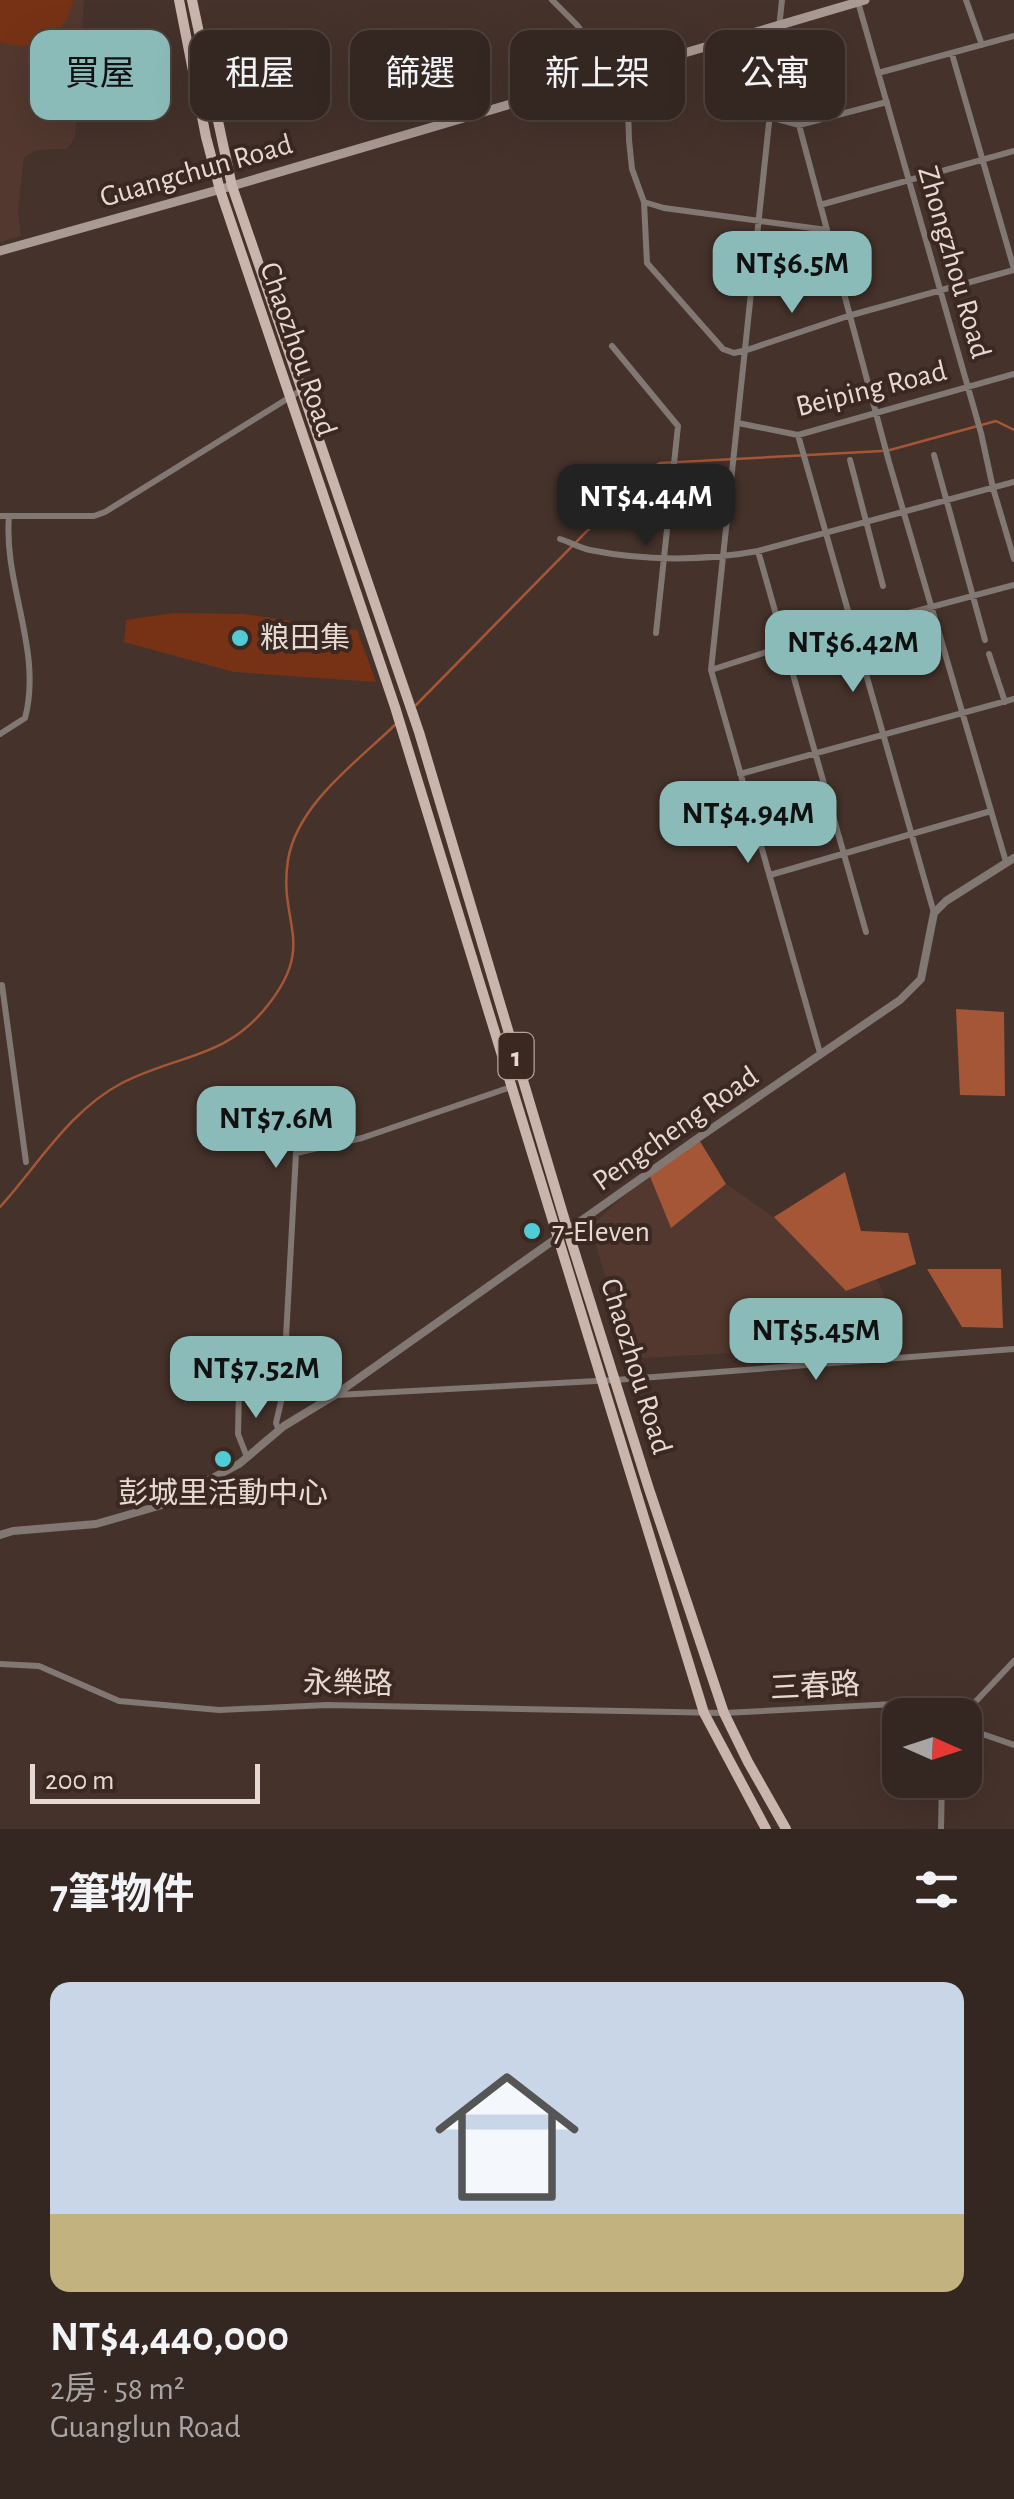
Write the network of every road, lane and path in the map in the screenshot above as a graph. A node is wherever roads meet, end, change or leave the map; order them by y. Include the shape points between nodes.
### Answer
1 (178, 0) edge
2 (192, 0) edge
3 (552, 0) edge
4 (782, 0) edge
5 (966, 0) edge
6 (860, 1) edge
7 (781, 24) junction
8 (580, 30) edge
9 (780, 30) edge
10 (1014, 36) edge
11 (982, 45) junction
12 (685, 53) edge
13 (952, 54) junction
14 (878, 73) junction
15 (887, 102) junction
16 (510, 104) edge
17 (630, 120) edge
18 (770, 120) edge
19 (778, 120) edge
20 (798, 125) junction
21 (1014, 151) edge
22 (982, 160) junction
23 (910, 181) junction
24 (232, 186) junction
25 (220, 190) junction
26 (644, 202) junction
27 (820, 204) junction
28 (757, 220) junction
29 (827, 230) junction
30 (0, 251) edge
31 (1014, 269) edge
32 (940, 290) junction
33 (848, 316) junction
34 (612, 346) dead end
35 (747, 350) junction
36 (1014, 374) edge
37 (967, 387) junction
38 (304, 389) junction
39 (289, 398) junction
40 (877, 414) junction
41 (738, 423) junction
42 (798, 435) junction
43 (934, 454) dead end
44 (850, 460) dead end
45 (1014, 482) edge
46 (993, 488) junction
47 (948, 500) junction
48 (904, 513) junction
49 (4, 516) edge
50 (865, 522) junction
51 (826, 532) junction
52 (1010, 532) edge
53 (560, 538) dead end
54 (758, 552) junction
55 (664, 558) junction
56 (721, 558) junction
57 (1014, 559) edge
58 (1014, 585) edge
59 (883, 586) dead end
60 (974, 596) junction
61 (932, 608) junction
62 (853, 628) junction
63 (656, 633) dead end
64 (986, 640) dead end
65 (785, 646) junction
66 (989, 654) dead end
67 (710, 670) junction
68 (1010, 700) edge
69 (962, 713) junction
70 (0, 734) edge
71 (882, 734) junction
72 (815, 752) junction
73 (740, 774) junction
74 (991, 811) junction
75 (911, 834) junction
76 (843, 853) junction
77 (1010, 860) edge
78 (770, 876) junction
79 (934, 913) junction
80 (866, 932) dead end
81 (2, 985) edge
82 (820, 1054) junction
83 (511, 1088) junction
84 (26, 1162) dead end
85 (563, 1234) junction
86 (1014, 1349) edge
87 (609, 1380) junction
88 (239, 1390) dead end
89 (335, 1395) junction
90 (278, 1431) junction
91 (247, 1456) junction
92 (0, 1535) edge
93 (1014, 1661) edge
94 (0, 1664) edge
95 (979, 1698) edge
96 (882, 1705) edge
97 (704, 1712) junction
98 (724, 1713) junction
99 (982, 1734) edge
100 (1014, 1744) edge
101 (942, 1798) edge
102 (766, 1829) edge
103 (786, 1829) edge
104 (942, 1829) edge

1 - 25 main road, Chaozhou Road / 1
2 - 24 main road, Chaozhou Road / 1
3 - 8 street
4 - 7 street
5 - 11 street
6 - 7 main road, Guangchun Road
6 - 14 street, Zhongzhou Road
7 - 9 street
7 - 12 main road, Guangchun Road
10 - 11 street
11 - 13 street
13 - 14 street
13 - 22 street
14 - 15 street, Zhongzhou Road
15 - 20 street
15 - 23 street, Zhongzhou Road
16 - 24 main road, Guangchun Road
17 - 26 street via 632,168
18 - 28 street
19 - 20 street
20 - 27 street
21 - 22 street
22 - 23 street
22 - 31 street
23 - 27 street
23 - 32 street, Zhongzhou Road
24 - 25 main road, Guangchun Road
24 - 38 main road, Chaozhou Road / 1
25 - 30 main road, Guangchun Road
25 - 39 main road, Chaozhou Road / 1
26 - 28 street
26 - 35 street via 647,263 723,349
27 - 29 street
28 - 29 street
28 - 35 street
29 - 33 street
31 - 32 street
32 - 33 street
32 - 37 street, Zhongzhou Road
33 - 35 street
33 - 40 street
34 - 55 street via 676,422
35 - 41 street
36 - 37 street, Beiping Road
37 - 40 street, Beiping Road
37 - 46 street, Zhongzhou Road
38 - 39 street
38 - 85 main road, Chaozhou Road / 1 via 419,732
39 - 49 street via 105,512
39 - 83 main road, Chaozhou Road / 1 via 395,707
40 - 42 street, Beiping Road
40 - 48 street
41 - 42 street, Beiping Road
41 - 56 street
42 - 51 street
43 - 47 street
44 - 50 street
45 - 46 street
46 - 47 street
46 - 52 street
47 - 48 street
47 - 60 street
48 - 50 street
48 - 61 street
49 - 70 street via 24,625 29,702 25,718
50 - 51 street
50 - 59 street
51 - 54 street
51 - 62 street
52 - 57 street
53 - 55 street via 585,549
54 - 56 street
54 - 65 street
55 - 56 street
55 - 63 street
56 - 67 street
58 - 60 street
60 - 61 street
60 - 64 street
61 - 62 street
61 - 69 street
62 - 65 street
62 - 71 street
65 - 67 street
65 - 72 street
66 - 68 street
67 - 73 street
68 - 69 street
69 - 71 street
69 - 74 street
71 - 72 street
71 - 75 street
72 - 73 street
72 - 76 street
73 - 78 street
74 - 75 street
74 - 77 street
75 - 76 street
75 - 79 street
76 - 78 street
76 - 80 street
77 - 79 street
78 - 82 street
79 - 82 street, Pengcheng Road via 921,979
81 - 84 street
82 - 85 street, Pengcheng Road
83 - 85 main road, Chaozhou Road / 1
83 - 90 street via 362,1138 296,1152
85 - 87 main road, Chaozhou Road / 1
85 - 89 street, Pengcheng Road
86 - 87 street
87 - 89 street
87 - 97 main road, Chaozhou Road / 1
87 - 98 main road, Chaozhou Road / 1
88 - 91 street via 238,1434
89 - 90 street, Pengcheng Road
90 - 91 street, Pengcheng Road
91 - 92 street, Pengcheng Road via 162,1505 96,1524
93 - 95 street
94 - 97 street, 永樂路 via 39,1666 119,1701 219,1710 311,1705
96 - 98 street, 三春路
97 - 98 street, 三春路
97 - 102 main road, Chaozhou Road / 1
98 - 103 main road, Chaozhou Road / 1
99 - 100 street
101 - 104 street

